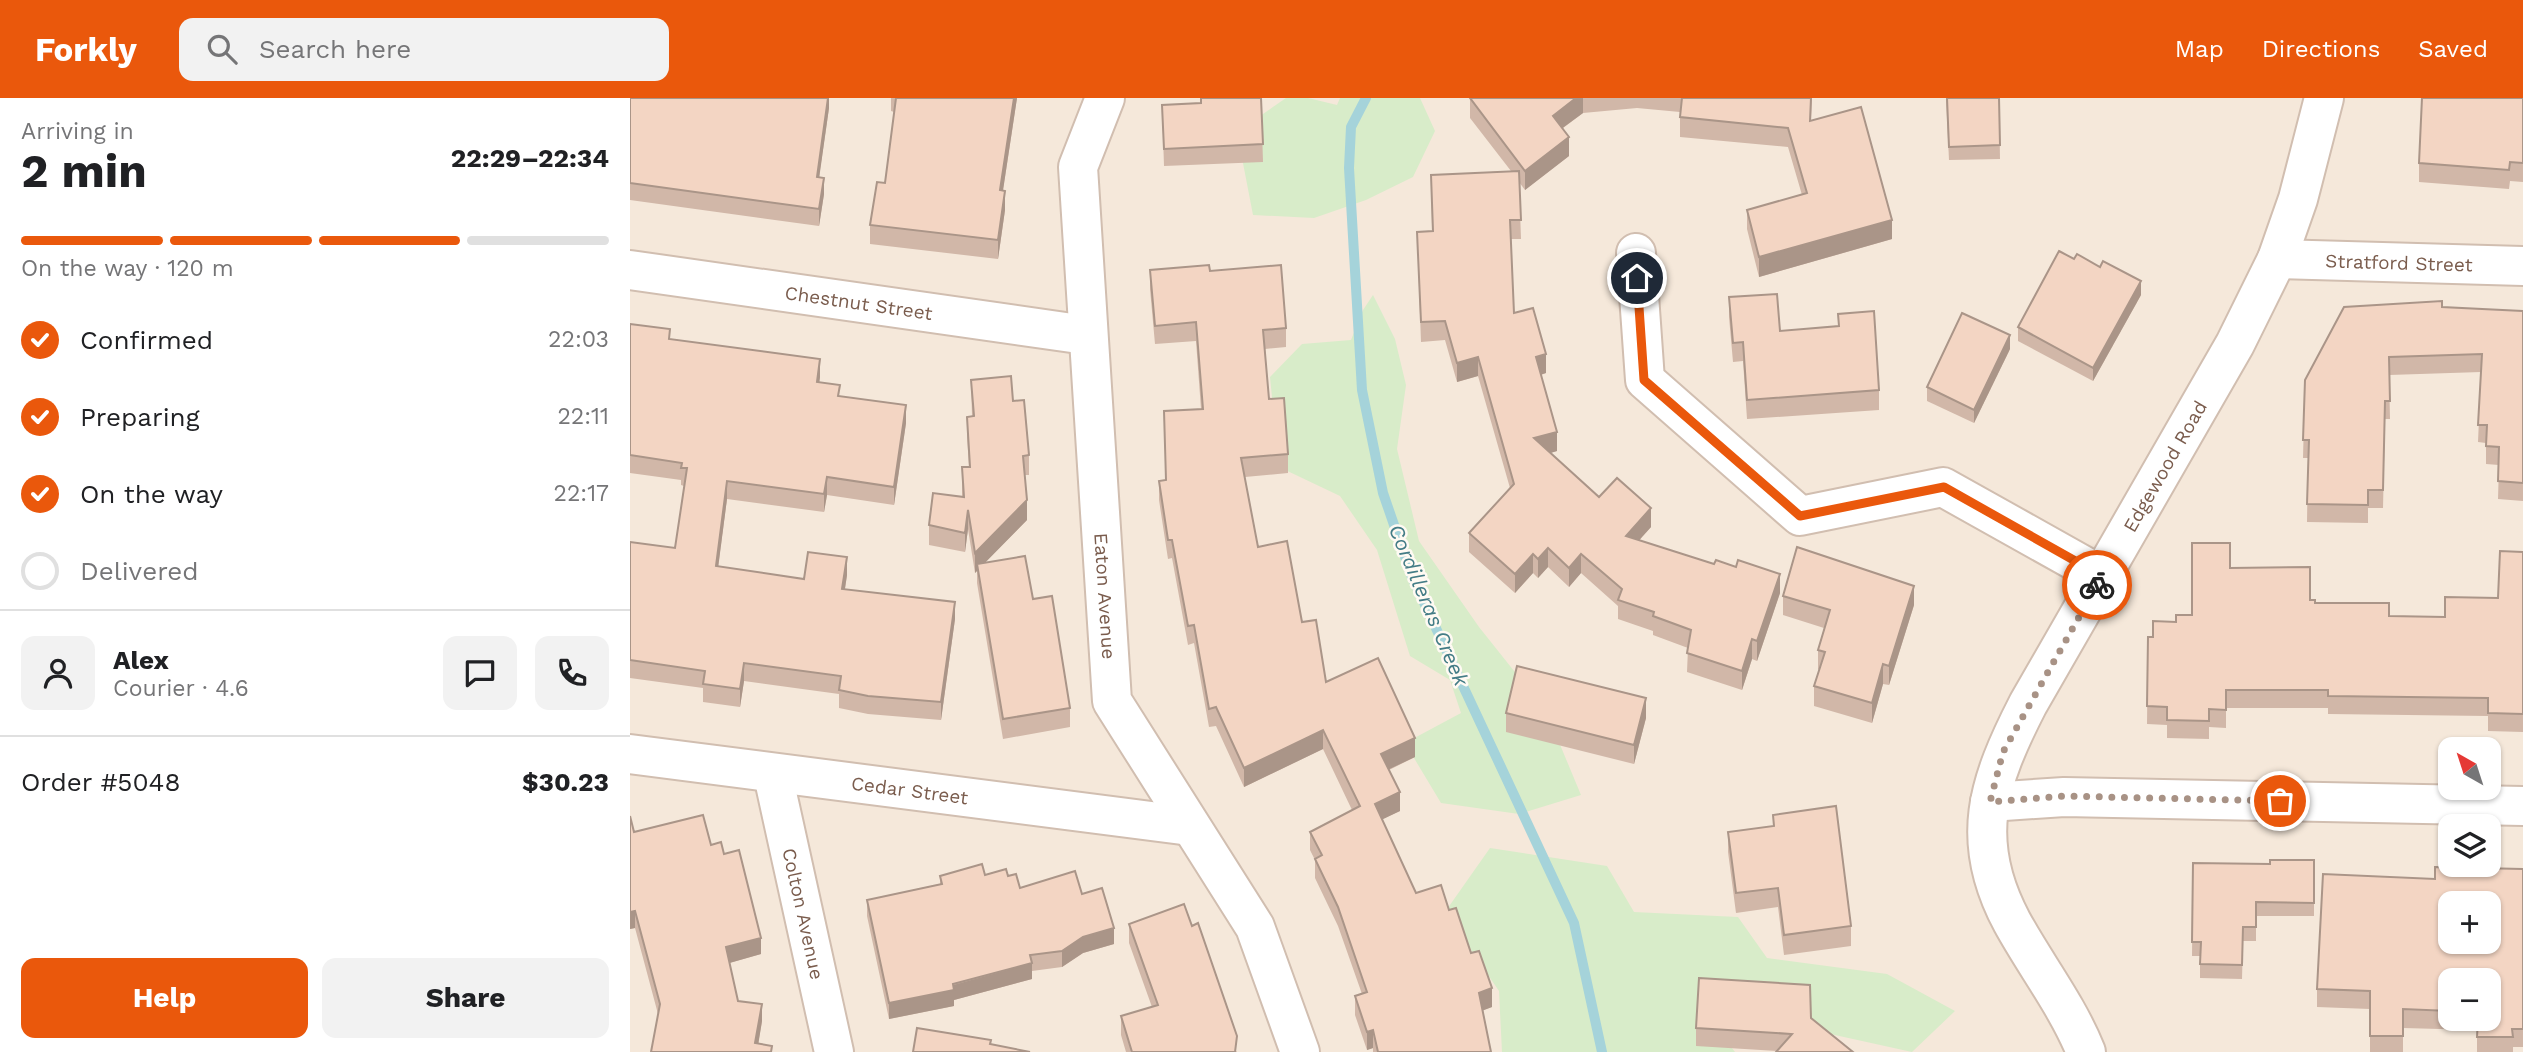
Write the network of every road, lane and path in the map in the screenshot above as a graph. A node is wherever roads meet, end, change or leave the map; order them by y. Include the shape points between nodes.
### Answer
1 (1105, 98) edge
2 (2324, 98) edge
3 (1636, 253) dead end
4 (2277, 258) junction
5 (2523, 266) edge
6 (630, 270) edge
7 (1086, 335) junction
8 (2102, 576) junction
9 (630, 754) edge
10 (773, 775) junction
11 (1990, 802) junction
12 (2523, 806) edge
13 (1190, 826) junction
14 (834, 1052) edge
15 (1300, 1052) edge
16 (2086, 1052) edge

1 - 7 street, Eaton Avenue via 1078,167
2 - 4 street, Edgewood Road via 2298,199
3 - 8 street via 1644,380 1800,516 1944,487
4 - 5 street, Stratford Street
4 - 8 street, Edgewood Road via 2235,344
6 - 7 street, Chestnut Street
7 - 13 street, Eaton Avenue via 1112,701
8 - 11 street, Edgewood Road via 2003,752
9 - 10 street, Cedar Street
10 - 13 street, Cedar Street
10 - 14 street, Colton Avenue
11 - 12 street via 2063,796
11 - 16 street, Edgewood Road via 1985,837 1993,880 2012,922 2065,1005
13 - 15 street, Eaton Avenue via 1255,927

